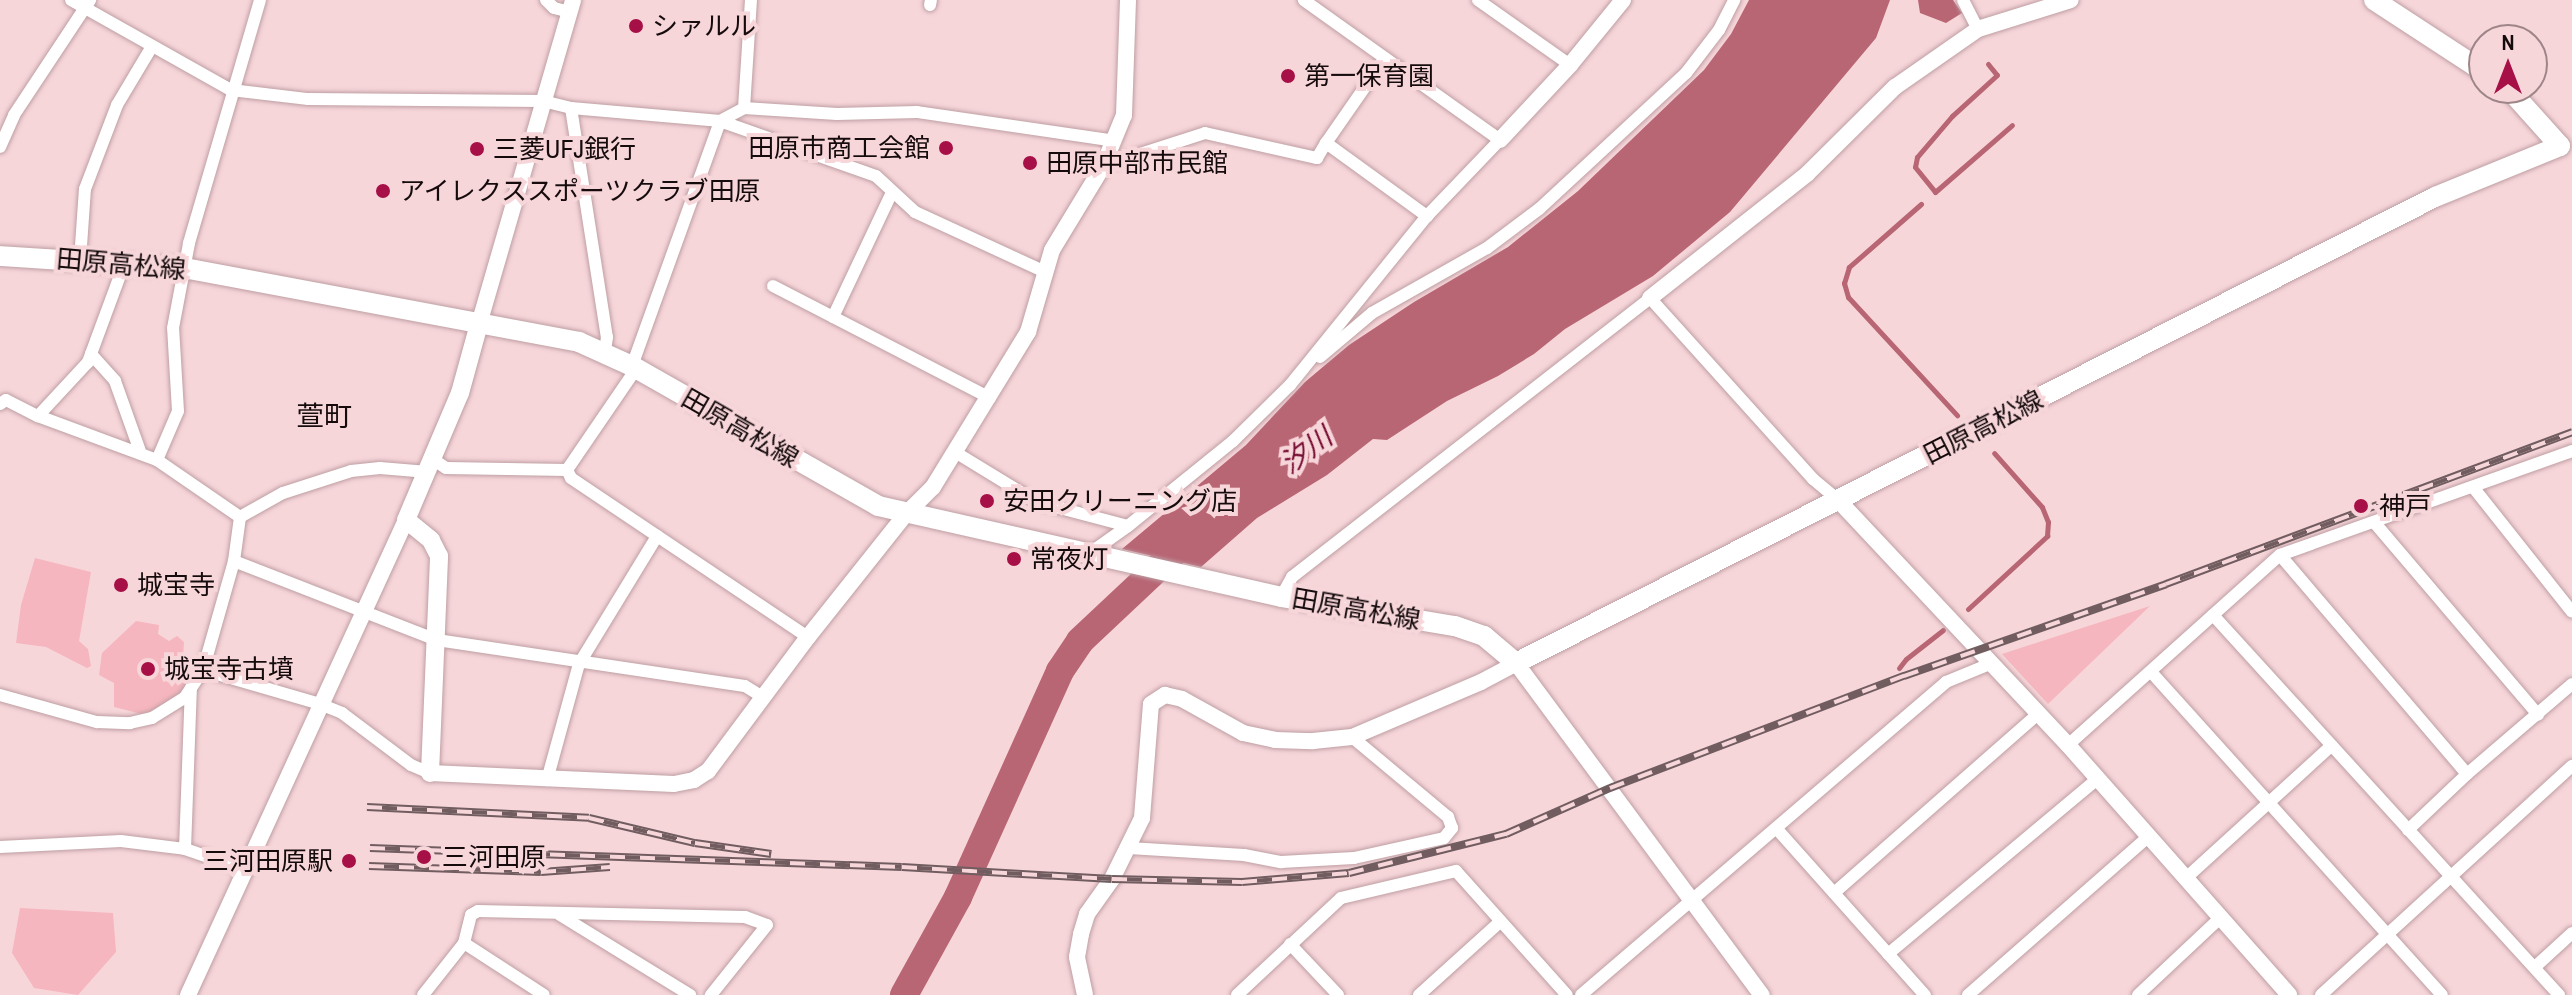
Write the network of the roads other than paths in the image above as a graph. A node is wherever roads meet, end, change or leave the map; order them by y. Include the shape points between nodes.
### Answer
1 (71, 0) edge
2 (260, 0) edge
3 (546, 0) edge
4 (751, 0) edge
5 (1128, 0) edge
6 (1304, 0) edge
7 (1478, 0) edge
8 (1623, 0) edge
9 (1734, 0) edge
10 (1963, 0) edge
11 (2071, 0) edge
12 (2374, 0) edge
13 (87, 5) edge
14 (571, 6) edge
15 (1978, 29) junction
16 (151, 48) junction
17 (1385, 58) junction
18 (2468, 62) edge
19 (1570, 65) junction
20 (231, 90) junction
21 (543, 101) junction
22 (2524, 104) edge
23 (571, 108) junction
24 (744, 108) junction
25 (720, 121) junction
26 (1500, 140) junction
27 (1115, 141) junction
28 (1326, 143) junction
29 (2566, 146) edge
30 (0, 147) edge
31 (1103, 166) junction
32 (892, 192) junction
33 (1427, 216) junction
34 (0, 256) edge
35 (80, 260) junction
36 (125, 262) junction
37 (184, 268) junction
38 (1043, 271) junction
39 (773, 286) dead end
40 (1650, 298) junction
41 (833, 317) junction
42 (479, 324) junction
43 (605, 351) junction
44 (91, 354) junction
45 (634, 368) junction
46 (1290, 385) junction
47 (990, 398) junction
48 (0, 404) edge
49 (38, 416) junction
50 (2572, 451) edge
51 (955, 452) junction
52 (141, 454) junction
53 (157, 460) junction
54 (431, 466) junction
55 (567, 470) junction
56 (2473, 487) junction
57 (1838, 500) junction
58 (906, 514) junction
59 (240, 517) junction
60 (406, 520) junction
61 (2374, 522) junction
62 (1128, 526) junction
63 (657, 536) junction
64 (1095, 554) junction
65 (2280, 555) junction
66 (234, 561) junction
67 (1281, 597) junction
68 (362, 611) junction
69 (2572, 612) edge
70 (2213, 615) junction
71 (808, 637) junction
72 (437, 640) junction
73 (1516, 663) junction
74 (1992, 663) junction
75 (579, 664) junction
76 (203, 670) junction
77 (2152, 673) junction
78 (2572, 684) edge
79 (191, 688) junction
80 (0, 695) edge
81 (764, 698) junction
82 (320, 704) junction
83 (2038, 714) junction
84 (2538, 715) junction
85 (1352, 737) junction
86 (2068, 745) junction
87 (2332, 745) junction
88 (2572, 766) edge
89 (430, 773) junction
90 (2467, 774) junction
91 (2097, 779) junction
92 (547, 780) junction
93 (2269, 801) junction
94 (1776, 828) junction
95 (2408, 830) junction
96 (2149, 836) junction
97 (0, 847) edge
98 (1129, 848) junction
99 (185, 849) junction
100 (243, 869) junction
101 (2186, 878) junction
102 (2449, 878) junction
103 (1834, 893) junction
104 (1690, 899) junction
105 (557, 913) junction
106 (2220, 918) junction
107 (1501, 921) junction
108 (2572, 933) edge
109 (2387, 934) junction
110 (464, 943) junction
111 (1290, 944) junction
112 (1888, 954) junction
113 (2536, 966) junction
114 (188, 995) edge
115 (424, 995) edge
116 (544, 995) edge
117 (690, 995) edge
118 (711, 995) edge
119 (1085, 995) edge
120 (1237, 995) edge
121 (1338, 995) edge
122 (1419, 995) edge
123 (1567, 995) edge
124 (1581, 995) edge
125 (1762, 995) edge
126 (1925, 995) edge
127 (1968, 995) edge
128 (2138, 995) edge
129 (2289, 995) edge
130 (2321, 995) edge
131 (2442, 995) edge
132 (2559, 995) edge

1 - 13 street
2 - 20 street
3 - 14 street via 554,8
4 - 24 street
5 - 27 street via 1124,115
6 - 17 street
7 - 19 street
8 - 19 street
9 - 46 street via 1686,73 1539,209 1487,248 1372,313
10 - 15 street
11 - 15 street
12 - 18 main road
13 - 16 street
13 - 30 street via 14,115
14 - 21 street
15 - 40 street via 1895,87 1808,173
16 - 20 street
16 - 35 street via 117,105 85,189
17 - 26 street
17 - 28 street
19 - 26 street
20 - 21 street via 308,99
20 - 37 street
21 - 23 street
21 - 42 street
22 - 29 main road, 田原高松線
23 - 25 street
23 - 43 street
24 - 25 street
24 - 27 street via 917,112
25 - 32 street via 876,176
25 - 45 street
26 - 33 street
27 - 31 street
28 - 31 street via 1317,158 1205,133
28 - 33 street
29 - 57 main road, 田原高松線 via 2435,197
31 - 38 street
32 - 38 street via 915,212
32 - 41 street
33 - 46 street
34 - 35 main road, 田原高松線
35 - 36 main road, 田原高松線
36 - 37 main road, 田原高松線
36 - 44 street
37 - 42 main road, 田原高松線
37 - 53 street via 173,328 178,411
38 - 47 street via 1028,332
39 - 41 street
40 - 57 street
40 - 67 street via 1292,577
41 - 47 street
42 - 43 main road, 田原高松線
42 - 54 main road via 460,393
43 - 45 main road, 田原高松線
44 - 49 street
44 - 52 street via 115,381
45 - 55 street
45 - 58 main road, 田原高松線 via 878,506
46 - 62 street via 1233,441
47 - 51 street
48 - 49 street via 6,400
49 - 52 street
50 - 56 street
51 - 58 street via 933,487
51 - 62 street via 1037,502
52 - 53 street
53 - 59 street
54 - 55 street
54 - 59 street via 351,471 283,493
54 - 60 main road
55 - 63 street via 571,478
56 - 61 street
56 - 69 street
57 - 73 main road, 田原高松線
57 - 74 street
58 - 64 main road, 田原高松線
58 - 71 street
59 - 66 street
60 - 68 street
60 - 72 main road via 431,540 439,556
61 - 65 street
61 - 84 street
62 - 64 street
63 - 71 street
63 - 75 street
64 - 67 main road, 田原高松線
65 - 70 street
65 - 90 street
66 - 68 street
66 - 76 street
67 - 73 main road, 田原高松線 via 1455,626 1484,636
68 - 72 street
68 - 82 street
70 - 77 street
70 - 87 street
71 - 81 street
72 - 75 street
72 - 89 main road
73 - 85 street
73 - 104 street
74 - 83 street
74 - 94 street via 1946,682
75 - 81 street via 745,686
75 - 92 street
76 - 79 street
76 - 82 street
77 - 86 street
77 - 93 street
78 - 84 street
79 - 80 street via 152,718 130,723 97,722
79 - 99 street
81 - 92 street via 708,771 694,780
82 - 89 street via 342,713 411,765
82 - 100 street
83 - 86 street
83 - 103 street
84 - 90 street
85 - 98 street via 1275,740 1243,733 1165,695 1151,704 1142,818
85 - 98 street via 1448,817 1452,828 1444,838 1354,858 1281,862
86 - 91 street
87 - 93 street
87 - 95 street
88 - 102 street
89 - 92 street
90 - 95 street
91 - 96 street
91 - 112 street
93 - 101 street
93 - 109 street
94 - 103 street
94 - 104 street
95 - 102 street
96 - 101 street
96 - 127 street
97 - 99 street via 121,841
98 - 119 street via 1087,914 1077,957
99 - 100 street
100 - 114 street
101 - 106 street
102 - 109 street
102 - 113 street
103 - 112 street
104 - 124 street
104 - 125 street
105 - 110 street via 478,911 471,915
105 - 117 street
105 - 118 street via 745,917 767,925
106 - 128 street
106 - 129 street
107 - 111 street via 1456,871 1341,898
107 - 122 street
107 - 123 street
108 - 113 street
109 - 130 street
109 - 131 street
110 - 115 street
110 - 116 street
111 - 120 street
111 - 121 street
112 - 126 street
113 - 132 street

